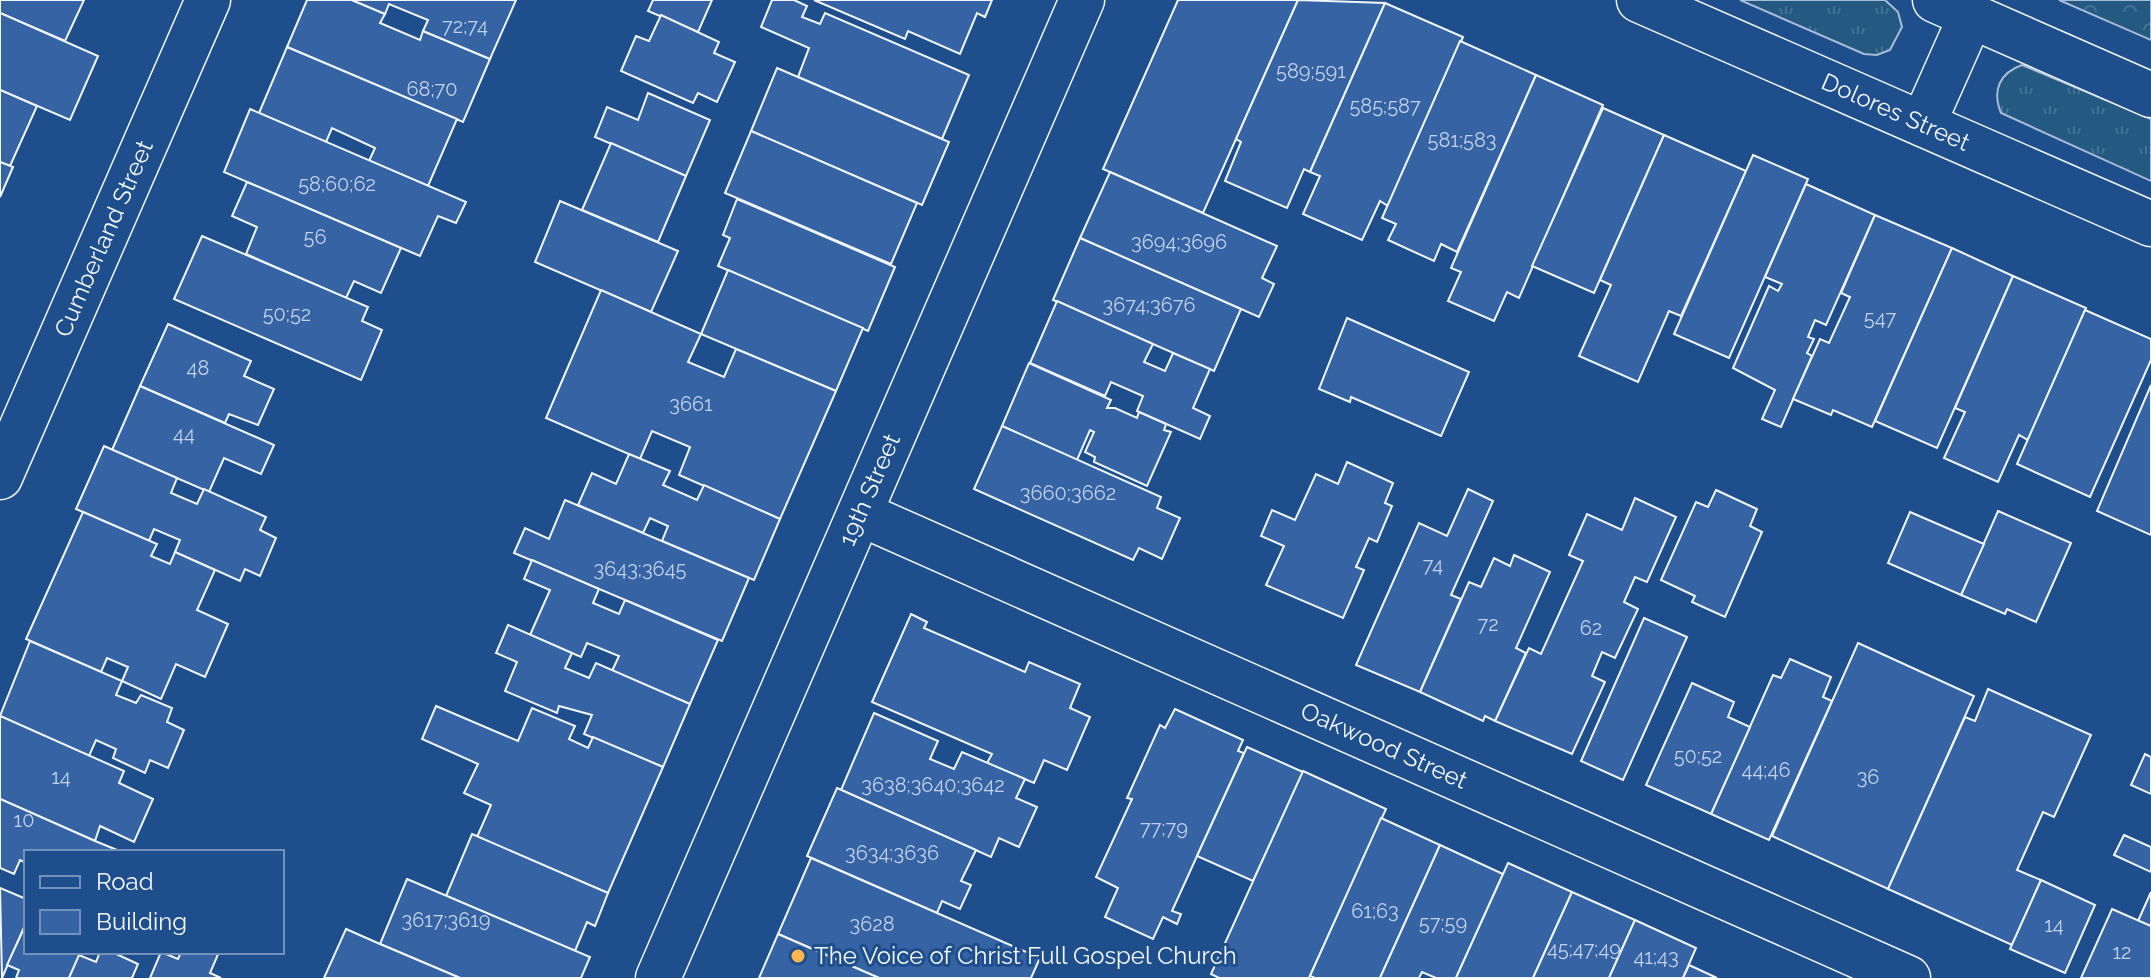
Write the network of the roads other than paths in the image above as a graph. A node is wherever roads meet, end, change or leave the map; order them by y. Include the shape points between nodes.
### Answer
1 (208, 0) edge
2 (1082, 0) edge
3 (1639, 0) edge
4 (1953, 8) edge
5 (2151, 95) edge
6 (1923, 124) junction
7 (2151, 224) edge
8 (0, 477) edge
9 (861, 514) junction
10 (658, 978) edge
11 (1908, 978) edge

1 - 8 street, Cumberland Street
2 - 9 street, 19th Street
3 - 6 street, Dolores Street
4 - 5 street
4 - 6 street
6 - 7 street, Dolores Street
9 - 10 street, 19th Street
9 - 11 street, Oakwood Street

